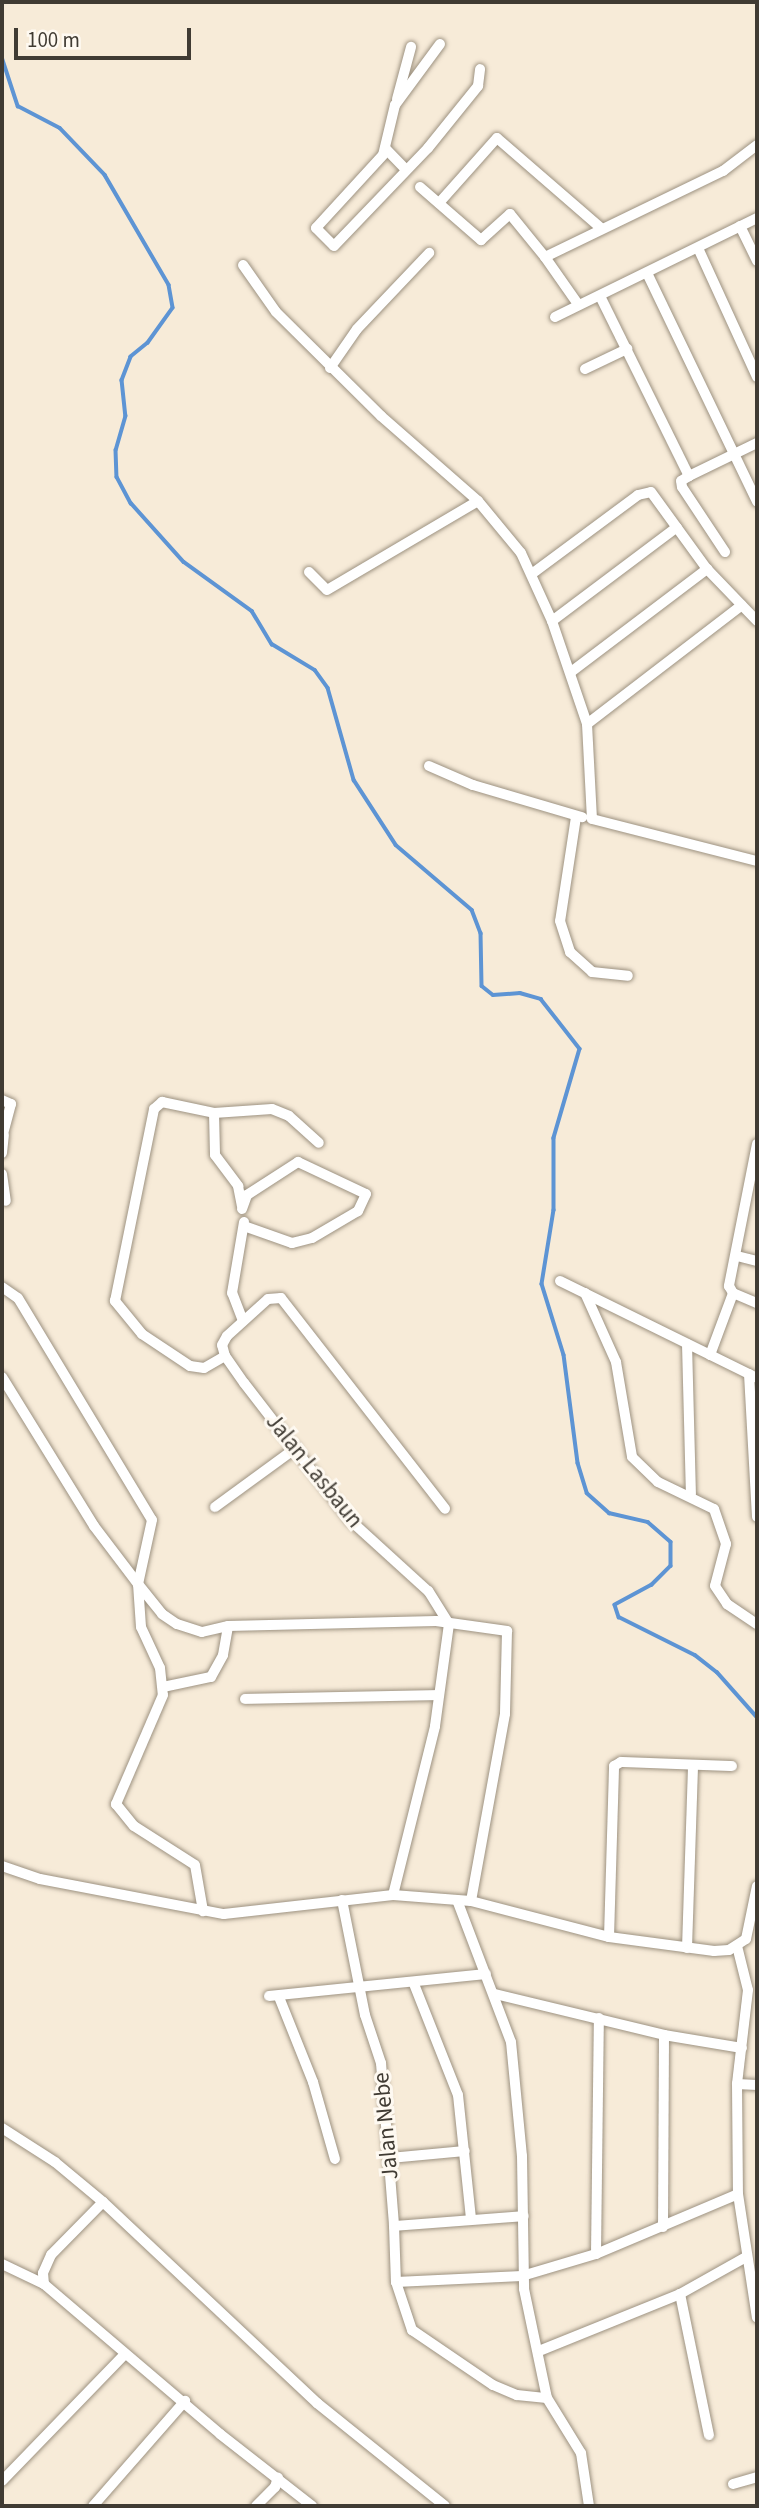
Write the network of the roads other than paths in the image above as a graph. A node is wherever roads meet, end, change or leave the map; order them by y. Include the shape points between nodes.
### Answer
1 (440, 44) dead end
2 (411, 47) dead end
3 (480, 69) dead end
4 (395, 105) junction
5 (757, 145) edge
6 (385, 148) junction
7 (406, 170) junction
8 (420, 187) dead end
9 (439, 203) junction
10 (757, 218) edge
11 (738, 227) junction
12 (601, 228) junction
13 (698, 248) junction
14 (429, 253) dead end
15 (545, 257) junction
16 (757, 261) edge
17 (243, 265) dead end
18 (647, 273) junction
19 (600, 296) junction
20 (578, 304) junction
21 (555, 317) dead end
22 (627, 349) junction
23 (330, 368) junction
24 (585, 369) dead end
25 (757, 377) edge
26 (757, 443) edge
27 (734, 454) junction
28 (689, 476) junction
29 (478, 501) junction
30 (757, 502) edge
31 (677, 527) junction
32 (725, 552) dead end
33 (707, 569) junction
34 (309, 572) dead end
35 (533, 573) junction
36 (742, 605) junction
37 (552, 621) junction
38 (757, 621) edge
39 (571, 672) junction
40 (587, 724) junction
41 (429, 766) dead end
42 (576, 817) junction
43 (592, 818) junction
44 (757, 861) edge
45 (628, 976) dead end
46 (2, 1100) edge
47 (214, 1113) junction
48 (3, 1136) edge
49 (319, 1143) dead end
50 (757, 1147) edge
51 (2, 1153) edge
52 (2, 1174) edge
53 (6, 1201) dead end
54 (752, 1202) edge
55 (242, 1209) junction
56 (244, 1227) junction
57 (737, 1256) junction
58 (757, 1261) edge
59 (560, 1281) dead end
60 (2, 1287) edge
61 (585, 1293) junction
62 (733, 1293) junction
63 (757, 1303) edge
64 (243, 1321) junction
65 (687, 1344) junction
66 (710, 1355) junction
67 (225, 1356) junction
68 (753, 1376) edge
69 (2, 1377) edge
70 (754, 1439) edge
71 (296, 1448) junction
72 (691, 1494) junction
73 (757, 1499) edge
74 (215, 1507) dead end
75 (445, 1509) dead end
76 (757, 1517) edge
77 (138, 1584) junction
78 (449, 1624) junction
79 (757, 1624) edge
80 (229, 1626) junction
81 (163, 1687) junction
82 (436, 1695) junction
83 (245, 1699) dead end
84 (693, 1765) junction
85 (732, 1766) dead end
86 (2, 1866) edge
87 (757, 1886) edge
88 (393, 1895) junction
89 (342, 1900) junction
90 (457, 1900) junction
91 (471, 1901) junction
92 (203, 1911) junction
93 (609, 1937) junction
94 (737, 1946) junction
95 (687, 1948) junction
96 (486, 1974) junction
97 (414, 1984) junction
98 (359, 1988) junction
99 (495, 1994) junction
100 (599, 2018) junction
101 (664, 2035) junction
102 (742, 2048) junction
103 (737, 2084) junction
104 (757, 2085) edge
105 (2, 2128) edge
106 (465, 2151) junction
107 (390, 2158) junction
108 (335, 2159) dead end
109 (738, 2194) junction
110 (103, 2202) junction
111 (524, 2216) junction
112 (471, 2219) junction
113 (394, 2225) junction
114 (663, 2227) junction
115 (596, 2254) junction
116 (746, 2257) junction
117 (2, 2264) edge
118 (522, 2276) junction
119 (396, 2282) junction
120 (44, 2284) junction
121 (680, 2294) junction
122 (757, 2318) edge
123 (539, 2351) junction
124 (124, 2355) junction
125 (547, 2398) junction
126 (185, 2401) junction
127 (709, 2435) dead end
128 (278, 2477) junction
129 (757, 2477) edge
130 (2, 2480) edge
131 (733, 2484) dead end
132 (93, 2506) edge
133 (256, 2506) edge
134 (313, 2506) edge
135 (445, 2506) edge
136 (589, 2506) edge

1 - 4 street
2 - 4 street
3 - 7 street via 478,86
4 - 6 street
5 - 12 street via 723,171
6 - 7 street
6 - 7 street via 316,228 334,246
8 - 9 street
9 - 12 street via 497,138
9 - 15 street via 481,240 510,214
10 - 11 street
11 - 13 street
11 - 16 street
12 - 15 street
13 - 18 street
13 - 25 street
14 - 23 street via 356,330
15 - 20 street
17 - 23 street via 276,312
18 - 19 street
18 - 27 street
19 - 20 street
19 - 22 street
20 - 21 street
22 - 24 street
22 - 28 street
23 - 29 street
26 - 27 street
27 - 28 street
27 - 30 street
28 - 32 street via 681,481 682,487
29 - 34 street via 327,590
29 - 35 street via 506,530
31 - 33 street
31 - 35 street via 654,494 643,493
31 - 37 street
33 - 36 street
33 - 39 street
35 - 37 street
36 - 38 street
36 - 40 street
37 - 39 street
39 - 40 street
40 - 43 street
41 - 42 street via 473,785
42 - 43 street
42 - 45 street via 560,921 570,952 592,972
43 - 44 street
46 - 48 street via 11,1104
47 - 49 street via 272,1110 289,1116
47 - 55 street via 215,1155 238,1186
47 - 67 street via 155,1105 115,1294 125,1317 168,1355 198,1368
48 - 51 street
50 - 54 street
52 - 53 street
54 - 57 street
55 - 56 street
55 - 56 street via 247,1195 298,1162 366,1194 358,1211 312,1238 292,1243
56 - 64 street via 232,1293
57 - 58 street
57 - 62 street via 729,1286
59 - 61 street
60 - 77 street via 18,1298 152,1520
61 - 65 street
61 - 72 street via 616,1362 632,1457 658,1482
62 - 63 street
62 - 66 street
64 - 67 street via 222,1345
64 - 75 street via 273,1296 281,1298
65 - 66 street
65 - 72 street
66 - 68 street
67 - 71 street, Jalan Lasbaun
68 - 70 street
69 - 77 street via 94,1526
70 - 73 street
71 - 74 street
71 - 78 street, Jalan Lasbaun via 350,1520 428,1591
72 - 79 street via 709,1504 723,1528 724,1555 714,1579 717,1591
73 - 76 street
77 - 80 street via 162,1614 187,1629 202,1632
77 - 81 street via 141,1627
78 - 80 street
78 - 82 street
78 - 91 street via 503,1629 510,1636 505,1714
80 - 81 street via 223,1655 211,1677
81 - 92 street via 159,1707 116,1804 134,1826 195,1865
82 - 83 street
82 - 88 street via 435,1726
84 - 85 street
84 - 93 street via 621,1762 614,1766
84 - 95 street
86 - 92 street via 40,1879
87 - 94 street via 746,1938
88 - 89 street
88 - 90 street
89 - 92 street via 250,1914
89 - 98 street, Jalan Nebe
90 - 91 street
90 - 96 street
91 - 93 street
93 - 95 street
94 - 95 street via 714,1951
94 - 102 street via 748,1990
96 - 97 street
96 - 99 street
97 - 98 street
97 - 106 street via 454,2078
98 - 107 street, Jalan Nebe via 381,2063
98 - 108 street via 274,1997 313,2081
99 - 100 street
99 - 111 street via 518,2075
100 - 101 street
100 - 115 street
101 - 102 street
101 - 114 street
102 - 103 street
103 - 104 street
103 - 109 street
105 - 110 street via 55,2162
106 - 107 street
106 - 112 street
107 - 113 street, Jalan Nebe
109 - 114 street
109 - 116 street
110 - 120 street via 51,2255 43,2273
110 - 135 street via 317,2403
111 - 112 street
111 - 118 street
112 - 113 street
113 - 119 street, Jalan Nebe
114 - 115 street
115 - 118 street
116 - 121 street
116 - 122 street
117 - 120 street
118 - 119 street
118 - 123 street
119 - 125 street, Jalan Nebe via 409,2325 418,2336 493,2385 517,2395
120 - 124 street
121 - 123 street
121 - 127 street
123 - 125 street
124 - 126 street
124 - 130 street
125 - 136 street via 581,2453
126 - 128 street
126 - 132 street
128 - 133 street via 275,2487
128 - 134 street
129 - 131 street

